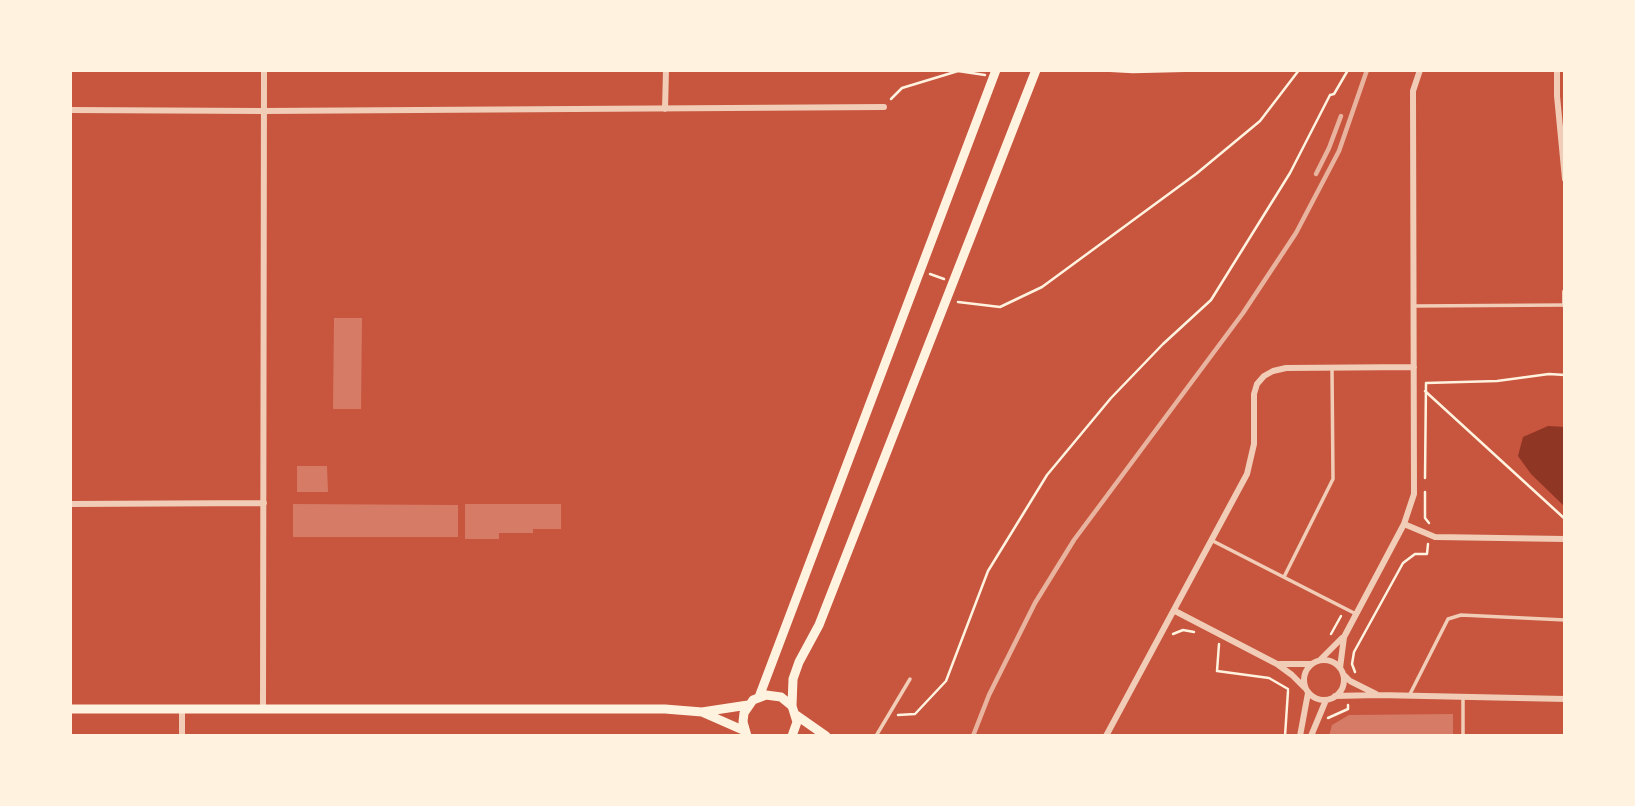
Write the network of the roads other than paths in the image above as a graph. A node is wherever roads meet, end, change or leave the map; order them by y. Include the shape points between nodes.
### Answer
1 (264, 70) edge
2 (666, 70) edge
3 (1035, 70) edge
4 (1420, 70) edge
5 (1558, 70) edge
6 (995, 74) edge
7 (884, 107) road end
8 (666, 108) junction
9 (70, 110) edge
10 (263, 111) junction
11 (1565, 179) edge
12 (1565, 292) edge
13 (1565, 305) edge
14 (1413, 306) junction
15 (1414, 368) junction
16 (1332, 369) junction
17 (264, 503) junction
18 (70, 504) edge
19 (1404, 524) junction
20 (1565, 539) edge
21 (1211, 540) junction
22 (1284, 577) junction
23 (1175, 611) junction
24 (1356, 614) junction
25 (1565, 620) edge
26 (1344, 637) junction
27 (1319, 660) junction
28 (1277, 664) junction
29 (1311, 664) junction
30 (1342, 671) junction
31 (910, 679) dead end
32 (1306, 690) junction
33 (1378, 695) junction
34 (1335, 696) junction
35 (759, 697) junction
36 (1409, 697) junction
37 (1463, 697) junction
38 (1565, 699) edge
39 (1326, 700) junction
40 (748, 705) junction
41 (182, 708) junction
42 (263, 708) junction
43 (70, 709) edge
44 (794, 710) junction
45 (702, 712) junction
46 (746, 734) edge
47 (182, 736) edge
48 (792, 736) edge
49 (826, 736) edge
50 (876, 736) edge
51 (1106, 736) edge
52 (1300, 736) edge
53 (1311, 736) edge
54 (1463, 736) edge

1 - 10 street
2 - 8 street
3 - 44 main road via 819,625 799,662 793,679
4 - 14 street via 1413,91
5 - 11 street
6 - 35 main road
7 - 8 street
8 - 10 street
9 - 10 street
10 - 17 street
12 - 13 street
13 - 14 lane
14 - 15 street
15 - 16 street
15 - 19 street via 1415,479
16 - 21 street via 1286,368 1273,371 1257,384 1254,444 1247,474
16 - 22 lane via 1333,479
17 - 18 street
17 - 42 street
19 - 20 street via 1435,537
19 - 24 street
21 - 22 lane
21 - 23 street
22 - 24 lane
23 - 28 street
23 - 51 street
24 - 26 street
25 - 36 lane via 1455,616 1443,625
26 - 27 street
26 - 30 street
27 - 29 street
27 - 30 street via 1329,660
28 - 29 street
28 - 32 street
29 - 32 street via 1304,675
30 - 33 street via 1350,681
30 - 34 street via 1342,688
31 - 50 lane
32 - 39 street
32 - 52 street
33 - 34 street
33 - 36 street
34 - 39 street
35 - 40 main road
35 - 44 main road via 774,695
36 - 37 street
37 - 38 street
37 - 54 lane
39 - 53 street
40 - 45 main road
40 - 46 main road via 743,722
41 - 42 main road
41 - 43 main road
41 - 47 street
42 - 45 main road
44 - 48 main road via 797,722
44 - 49 main road
45 - 46 main road

